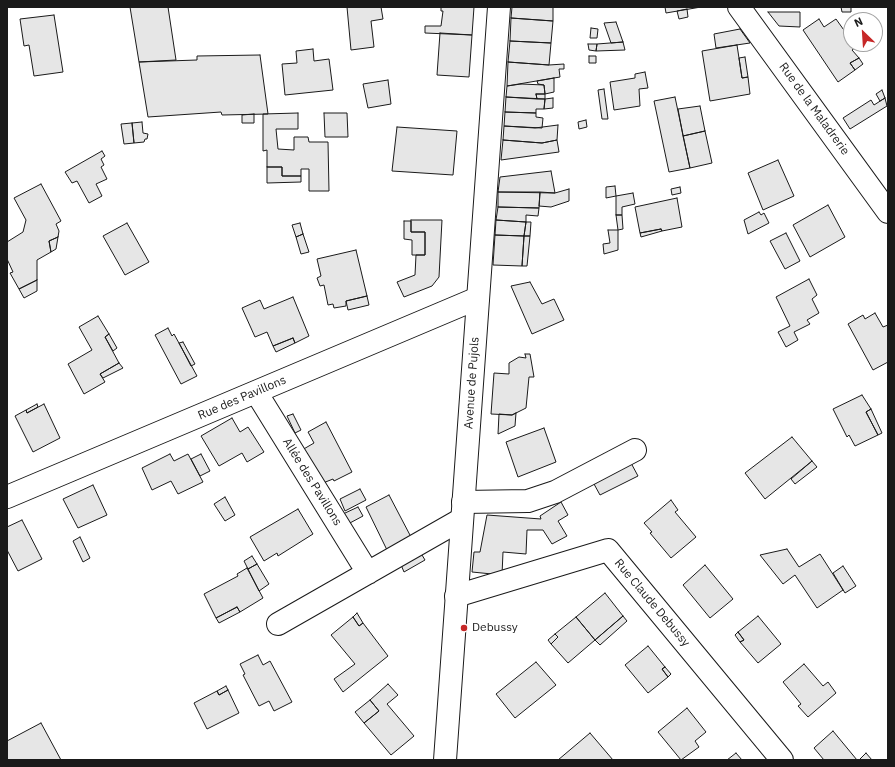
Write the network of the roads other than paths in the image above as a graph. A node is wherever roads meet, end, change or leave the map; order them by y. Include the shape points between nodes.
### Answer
1 (499, 7) edge
2 (739, 7) edge
3 (888, 212) edge
4 (478, 298) junction
5 (256, 392) junction
6 (635, 450) dead end
7 (7, 498) edge
8 (462, 511) junction
9 (368, 573) junction
10 (456, 596) junction
11 (278, 624) dead end
12 (444, 760) edge
13 (782, 760) edge

1 - 4 street, Avenue de Pujols
2 - 3 street, Rue de la Maladrerie
4 - 5 street, Rue des Pavillons
4 - 8 street, Avenue de Pujols
5 - 7 street, Rue des Pavillons
5 - 9 street, Allée des Pavillons
6 - 8 street via 555,492 528,501
8 - 9 street
8 - 10 street, Avenue de Pujols
9 - 11 street
10 - 12 street, Avenue de Pujols
10 - 13 street, Rue Claude Debussy via 608,550

